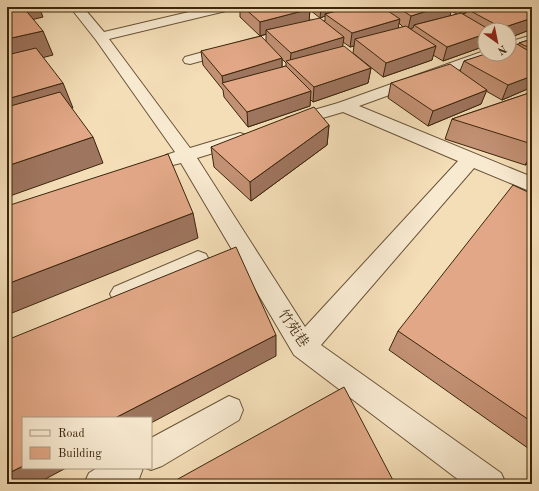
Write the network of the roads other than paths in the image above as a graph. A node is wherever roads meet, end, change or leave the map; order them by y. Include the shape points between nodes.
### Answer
1 (76, 7) edge
2 (226, 7) edge
3 (236, 16) dead end
4 (309, 27) edge
5 (167, 34) dead end
6 (101, 37) junction
7 (532, 39) edge
8 (517, 44) edge
9 (477, 58) edge
10 (190, 60) dead end
11 (344, 106) junction
12 (278, 127) edge
13 (256, 134) edge
14 (186, 155) junction
15 (471, 159) junction
16 (156, 165) edge
17 (532, 184) edge
18 (198, 260) dead end
19 (99, 304) edge
20 (303, 347) junction
21 (229, 410) dead end
22 (152, 453) edge
23 (126, 469) edge
24 (100, 484) edge
25 (490, 484) edge

1 - 6 street, 竹苑巷
2 - 6 street
3 - 5 street
4 - 10 street
6 - 14 street, 竹苑巷
7 - 8 street
9 - 11 street
11 - 12 street
11 - 15 street
13 - 14 street
14 - 16 street
14 - 20 street, 竹苑巷
15 - 17 street
15 - 20 street
18 - 19 street
20 - 25 street, 竹苑巷
21 - 22 street
23 - 24 street

